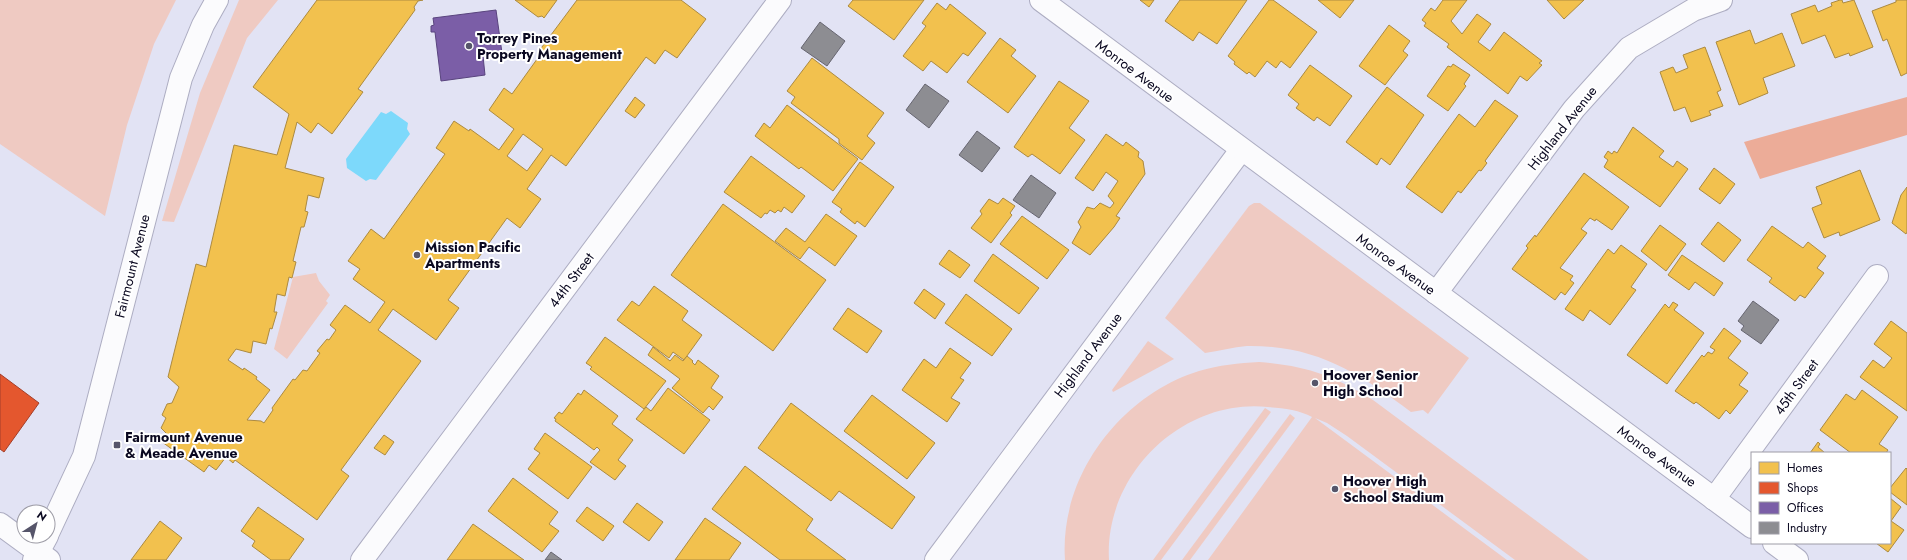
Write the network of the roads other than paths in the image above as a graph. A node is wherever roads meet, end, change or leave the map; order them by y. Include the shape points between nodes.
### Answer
1 (217, 0) edge
2 (780, 0) edge
3 (1041, 0) edge
4 (1721, 0) edge
5 (1241, 150) junction
6 (1877, 276) dead end
7 (1436, 293) junction
8 (1714, 499) junction
9 (56, 516) edge
10 (0, 524) edge
11 (1751, 526) edge
12 (1775, 544) edge
13 (42, 552) edge
14 (362, 560) edge
15 (936, 560) edge
16 (1797, 560) edge

1 - 9 street, Fairmount Avenue via 203,25 181,78 84,456
2 - 14 street, 44th Street
3 - 5 street, Monroe Avenue
4 - 7 street, Highland Avenue via 1693,10 1629,48 1574,109
5 - 7 street, Monroe Avenue
5 - 15 street, Highland Avenue
6 - 8 street, 45th Street
7 - 8 street, Monroe Avenue
8 - 11 street, Monroe Avenue
10 - 13 street
12 - 16 street

